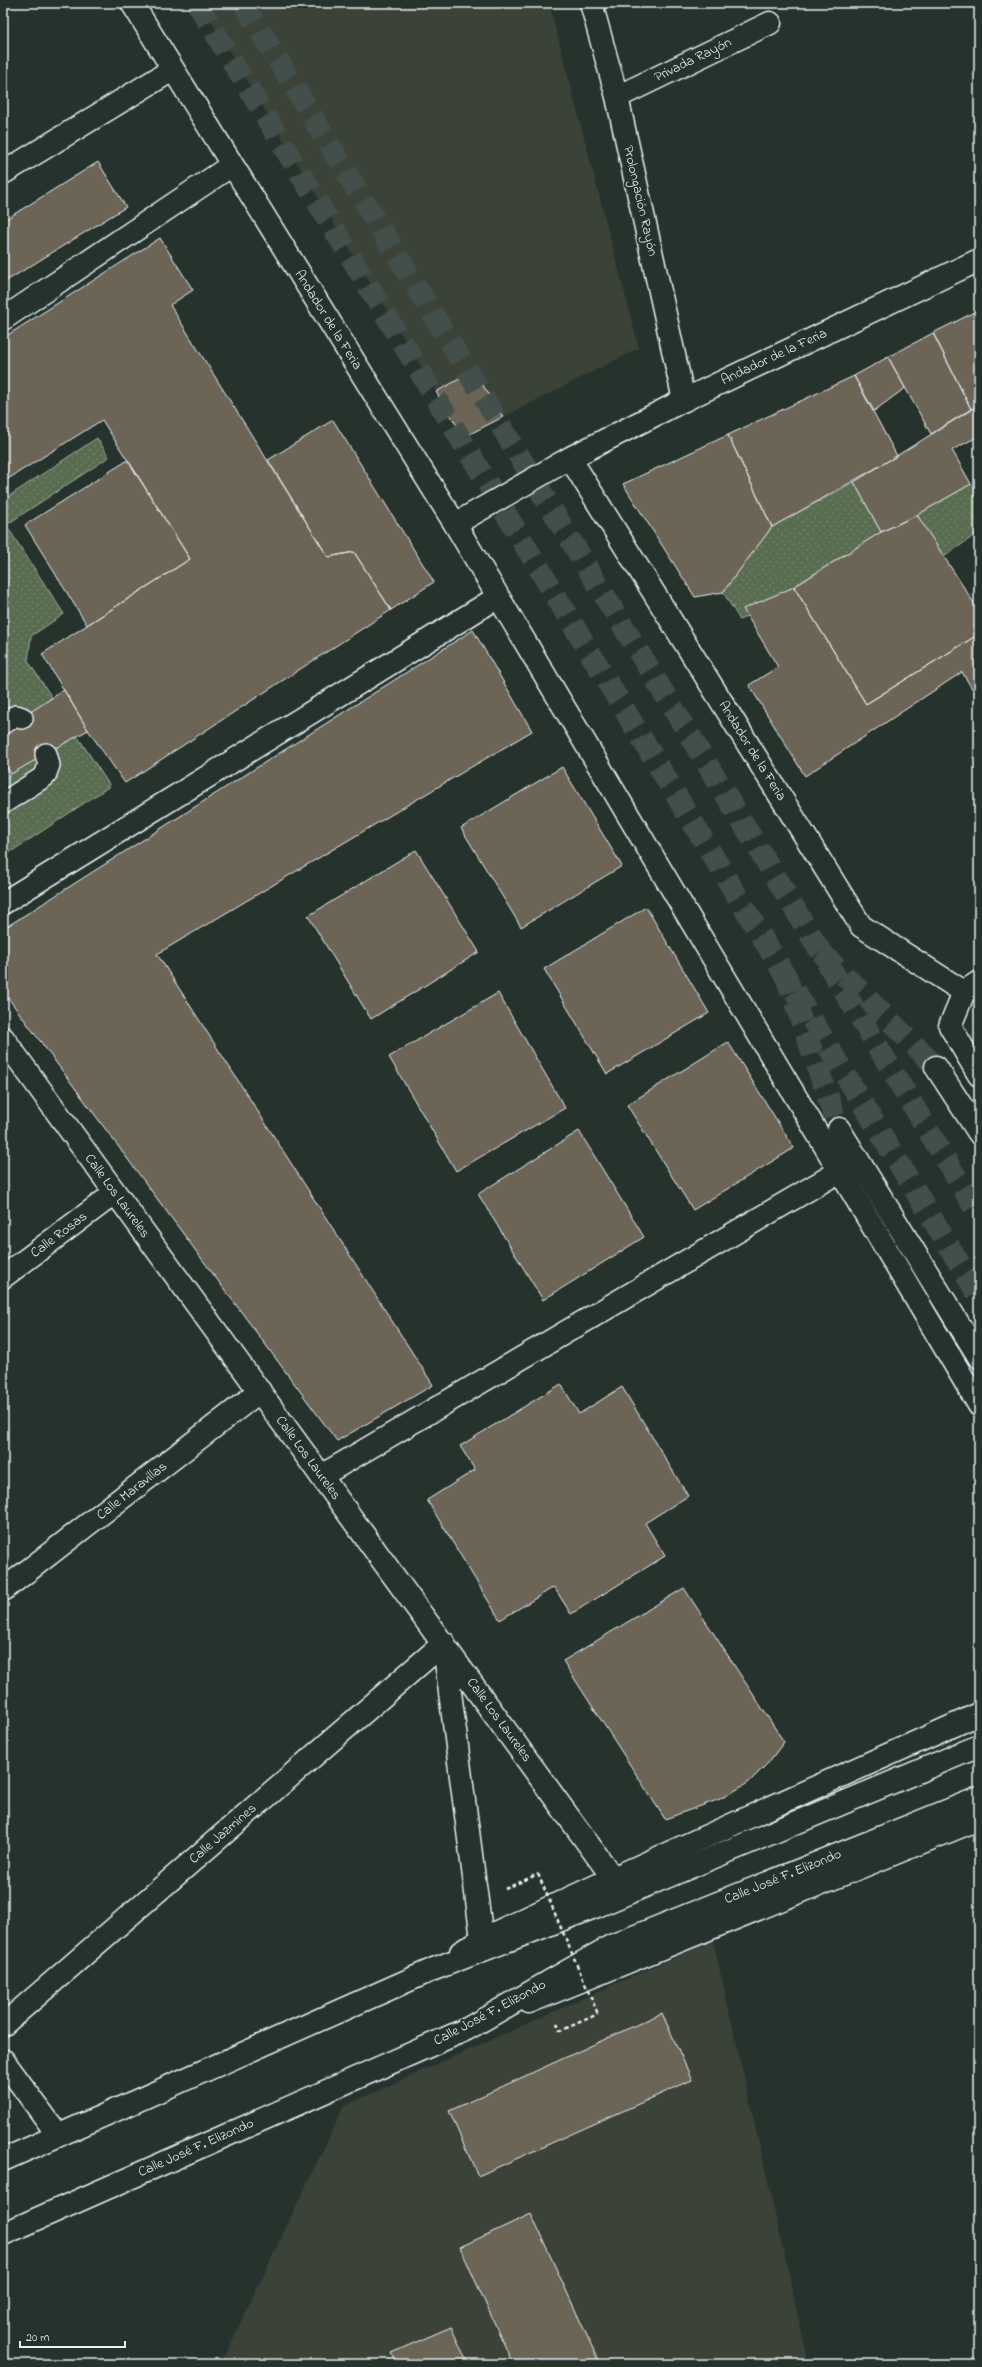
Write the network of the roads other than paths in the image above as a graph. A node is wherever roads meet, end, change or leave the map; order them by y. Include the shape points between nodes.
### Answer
1 (132, 3) edge
2 (591, 3) edge
3 (770, 23) dead end
4 (172, 70) junction
5 (617, 97) junction
6 (232, 165) junction
7 (5, 168) edge
8 (979, 260) edge
9 (3, 319) edge
10 (684, 400) junction
11 (570, 458) junction
12 (455, 524) junction
13 (498, 597) junction
14 (46, 754) dead end
15 (3, 803) edge
16 (3, 903) edge
17 (974, 991) edge
18 (3, 1038) edge
19 (936, 1067) tunnel mouth
20 (979, 1075) edge
21 (839, 1129) tunnel mouth
22 (979, 1133) edge
23 (840, 1170) junction
24 (115, 1194) junction
25 (3, 1277) edge
26 (979, 1357) edge
27 (260, 1391) junction
28 (979, 1405) edge
29 (321, 1476) junction
30 (3, 1590) edge
31 (444, 1642) junction
32 (979, 1714) edge
33 (979, 1746) edge
34 (979, 1798) edge
35 (979, 1819) edge
36 (613, 1878) junction
37 (482, 1939) junction
38 (434, 1969) junction
39 (3, 2025) edge
40 (467, 2029) junction
41 (3, 2060) edge
42 (58, 2135) junction
43 (3, 2160) edge
44 (3, 2234) edge

1 - 4 street, Andador de la Feria
2 - 5 street, Prolongación Rayón
3 - 5 street, Privada Rayón
4 - 6 street, Andador de la Feria
4 - 7 street
5 - 10 street, Prolongación Rayón
6 - 9 street
6 - 12 street, Andador de la Feria
8 - 10 street, Andador de la Feria
10 - 11 street, Andador de la Feria
11 - 12 street, Andador de la Feria
11 - 17 street, Andador de la Feria via 861,926
12 - 13 street
13 - 16 street
13 - 23 street
14 - 15 lane via 49,765 45,776
17 - 20 street via 950,1026
18 - 24 street, Calle Los Laureles
19 - 22 street
21 - 26 street
23 - 28 street
23 - 29 street
24 - 25 street, Calle Rosas
24 - 27 street, Calle Los Laureles
27 - 29 street, Calle Los Laureles
27 - 30 street, Calle Maravillas
29 - 31 street, Calle Los Laureles
31 - 36 street, Calle Los Laureles
31 - 37 street
31 - 39 street, Calle Jazmines
32 - 36 street
33 - 38 street via 597,1906
34 - 40 street, Calle José F. Elizondo via 612,1946
35 - 40 street via 544,1995
36 - 37 street
37 - 38 street
38 - 42 street
40 - 44 street, Calle José F. Elizondo
41 - 42 street
42 - 43 street

